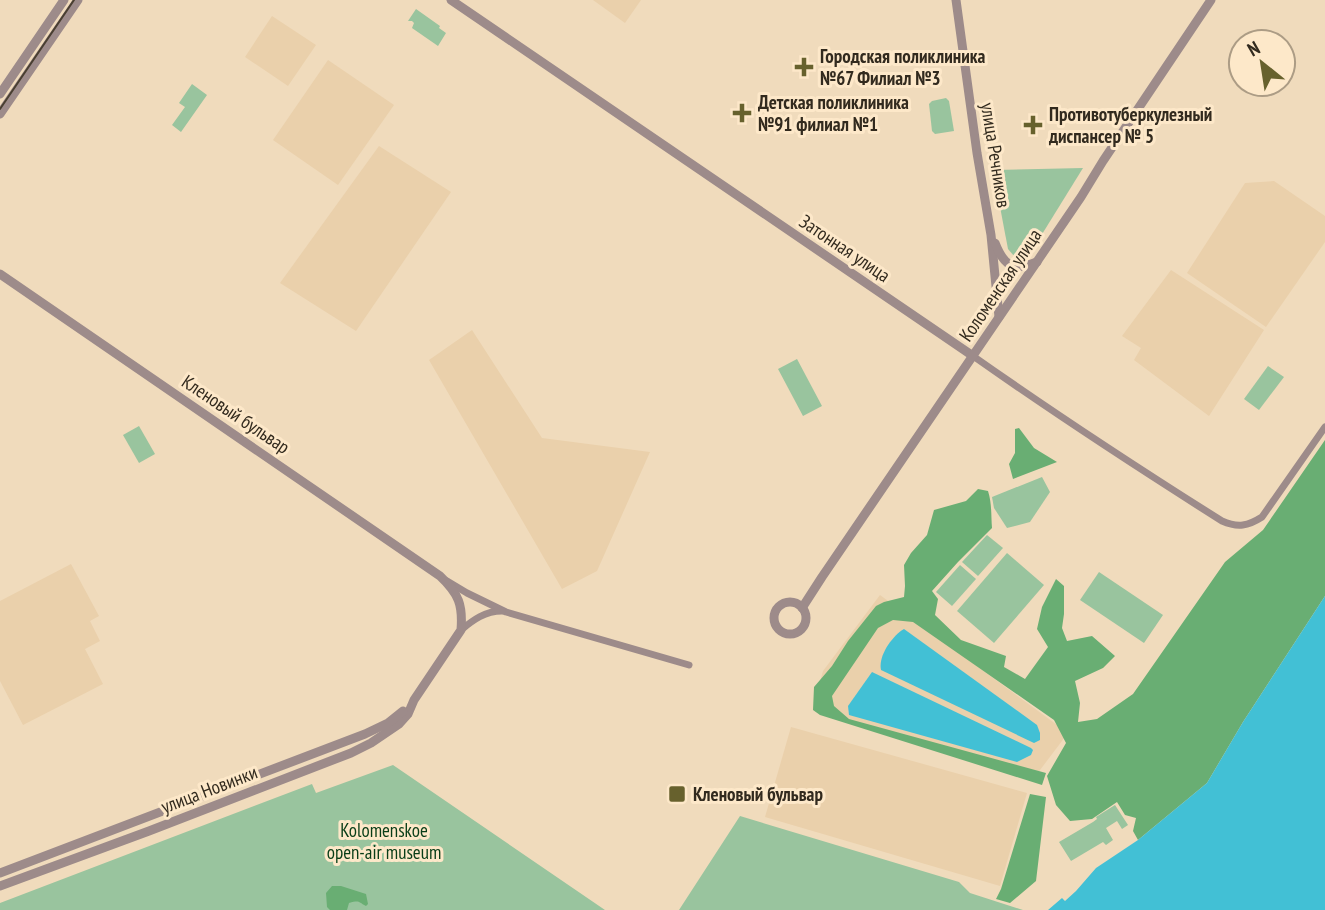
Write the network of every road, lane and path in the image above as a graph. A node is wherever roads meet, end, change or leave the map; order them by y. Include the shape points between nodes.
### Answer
1 (64, 0) edge
2 (78, 0) edge
3 (451, 0) edge
4 (956, 0) edge
5 (1211, 0) edge
6 (0, 94) edge
7 (0, 114) edge
8 (991, 235) junction
9 (1037, 262) junction
10 (0, 274) edge
11 (999, 317) junction
12 (973, 356) junction
13 (1325, 427) edge
14 (440, 576) junction
15 (815, 588) junction
16 (792, 602) junction
17 (803, 608) junction
18 (506, 612) junction
19 (461, 631) junction
20 (689, 665) dead end
21 (414, 701) junction
22 (308, 755) junction
23 (313, 767) junction
24 (0, 873) edge
25 (0, 886) edge

1 - 6 street
2 - 7 street
3 - 12 street, Затонная улица
4 - 8 street, улица Речников
5 - 9 street, Коломенская улица
8 - 9 street via 1002,259 1010,265
8 - 11 street, улица Речников
9 - 11 street, Коломенская улица
10 - 14 street, Кленовый бульвар
11 - 12 street, Коломенская улица
12 - 13 street, Затонная улица via 1232,525 1262,517
12 - 15 street, Коломенская улица
14 - 18 street, Кленовый бульвар
14 - 19 street via 460,603
15 - 16 street, Коломенская улица
15 - 17 street, Коломенская улица
16 - 17 street
16 - 17 street, Коломенская улица via 775,610 774,620 781,631 793,634 802,628 806,619
18 - 19 street, улица Новинки via 487,613
18 - 20 street, Кленовый бульвар
19 - 21 street, улица Новинки
21 - 22 street, улица Новинки via 377,729
21 - 23 street, улица Новинки via 398,724 383,735
22 - 23 street via 317,760
22 - 24 street, улица Новинки
23 - 25 street, улица Новинки

